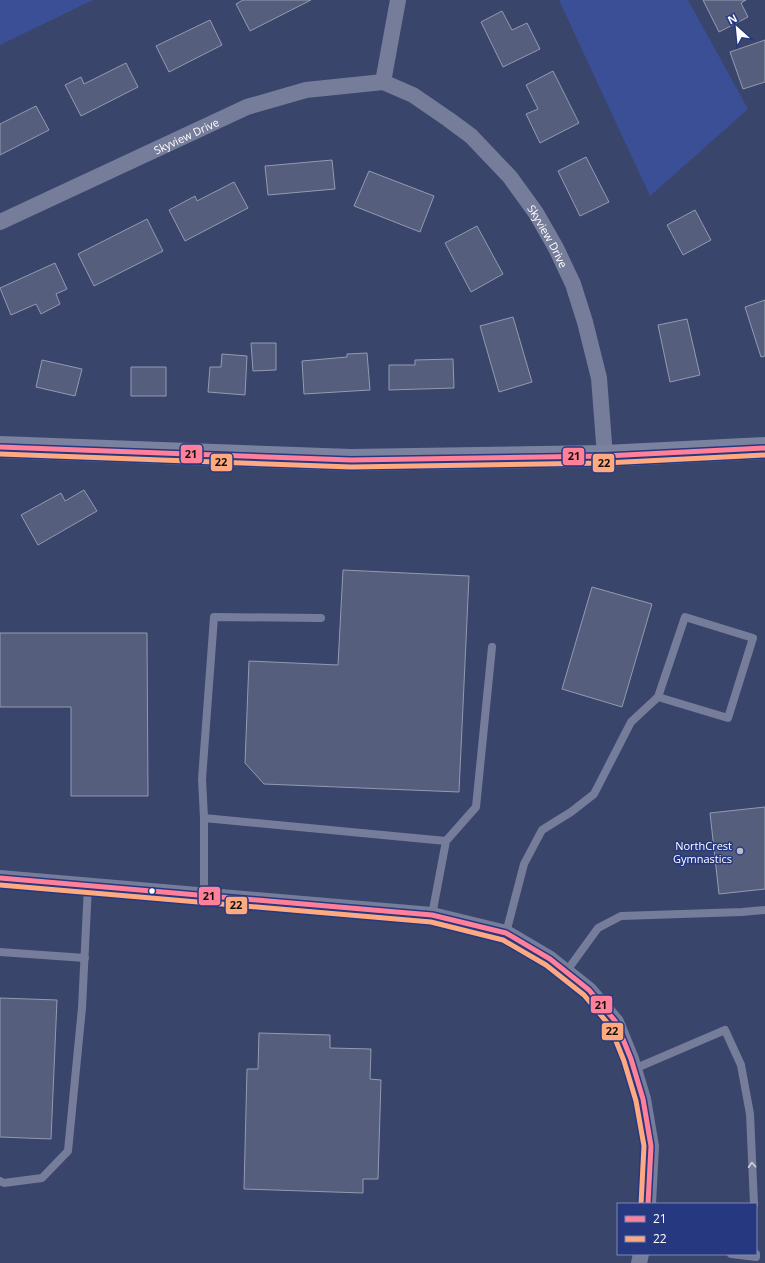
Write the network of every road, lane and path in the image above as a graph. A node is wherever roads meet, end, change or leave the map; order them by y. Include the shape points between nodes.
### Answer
1 (398, 0) edge
2 (382, 82) junction
3 (0, 222) edge
4 (0, 447) edge
5 (765, 448) edge
6 (605, 456) junction
7 (321, 618) dead end
8 (492, 647) dead end
9 (658, 697) junction
10 (204, 818) junction
11 (446, 841) junction
12 (0, 878) edge
13 (88, 886) junction
14 (204, 896) junction
15 (765, 910) edge
16 (432, 915) junction
17 (506, 933) junction
18 (0, 952) edge
19 (85, 958) junction
20 (566, 972) junction
21 (634, 1069) junction
22 (0, 1181) edge
23 (648, 1203) edge
24 (754, 1203) edge
25 (744, 1255) edge
26 (756, 1256) edge

1 - 2 street
2 - 3 street, Skyview Drive via 306,90 247,107
2 - 6 street, Skyview Drive via 412,95 471,136 510,177 536,212 573,284 585,322 599,378
4 - 6 street via 351,460
5 - 6 street
7 - 10 lane via 214,617 202,780
8 - 11 lane via 476,807
9 - 9 lane via 685,617 753,638 728,718
9 - 17 lane via 631,722 594,794 542,830 524,864
10 - 11 lane
10 - 14 lane
11 - 16 lane
12 - 13 street
13 - 14 street
13 - 19 lane
14 - 16 street
15 - 20 lane via 621,916 598,928
16 - 17 street
17 - 20 street via 550,959
18 - 19 lane
19 - 22 lane via 68,1151 42,1178 4,1183
20 - 21 street via 589,990 616,1022
21 - 23 street via 643,1099 650,1146
24 -> 21 lane via 750,1114 741,1065 725,1030
25 - 26 lane

